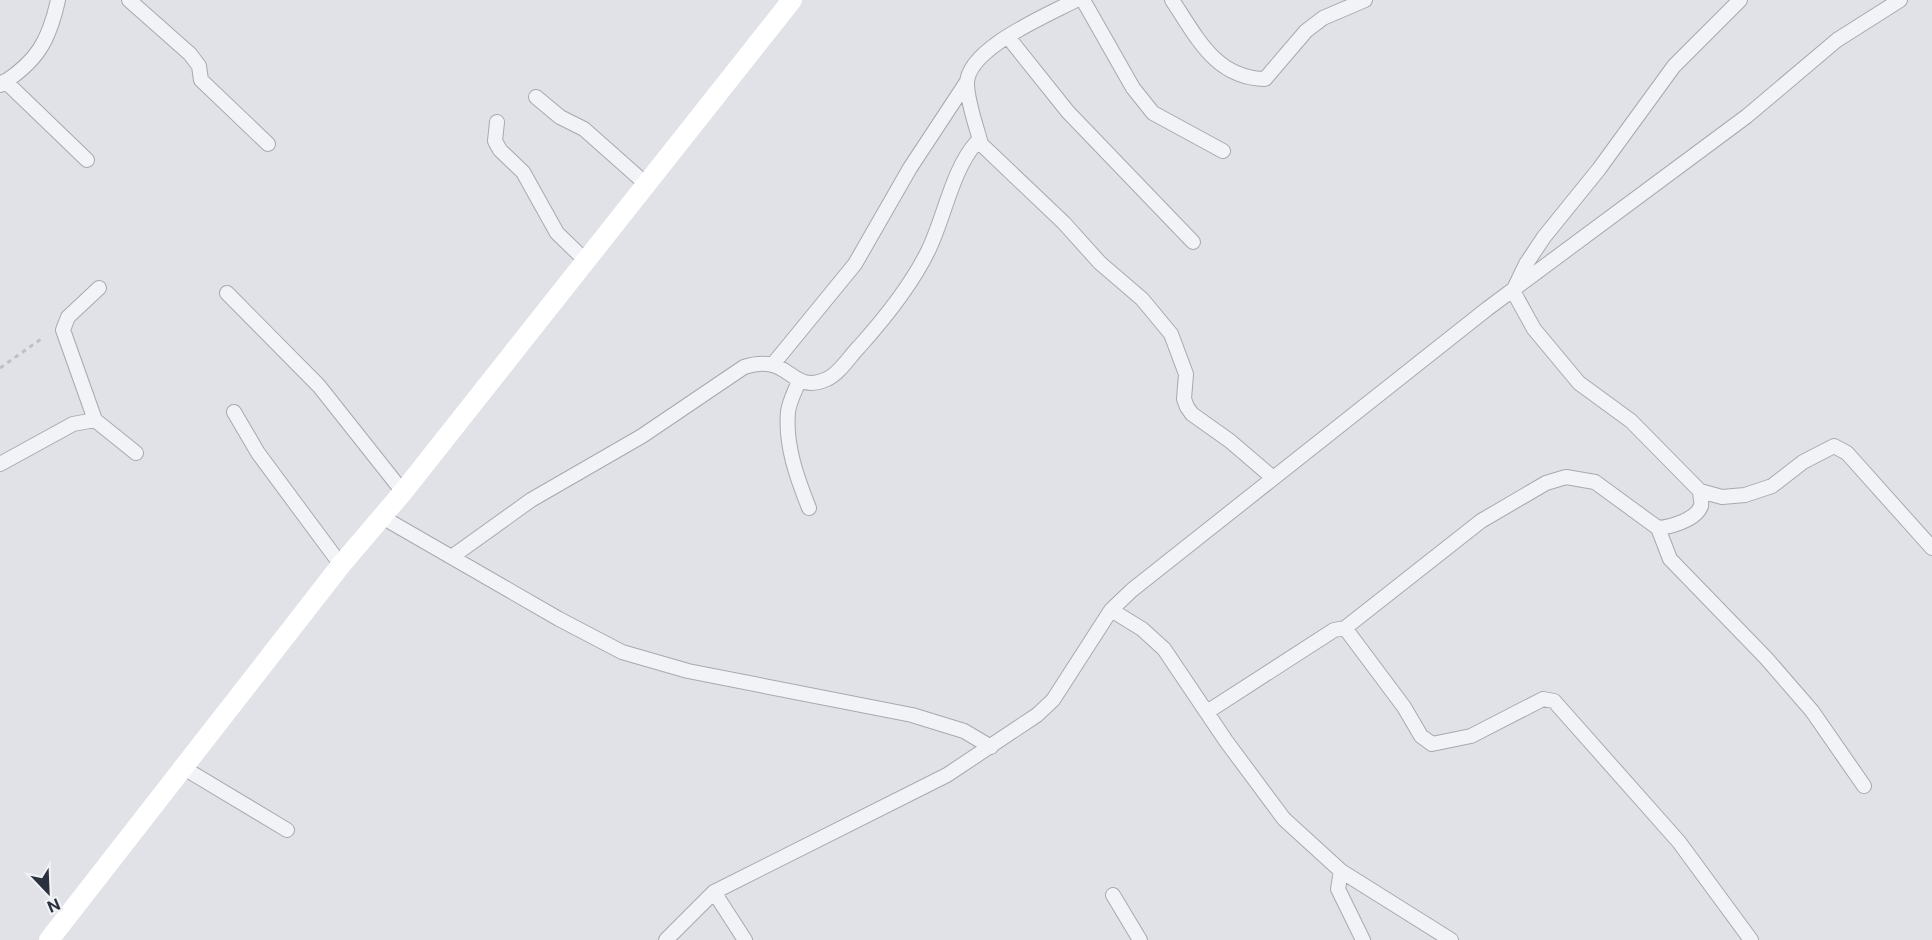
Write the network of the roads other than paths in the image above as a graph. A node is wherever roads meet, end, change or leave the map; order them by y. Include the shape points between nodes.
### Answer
1 (58, 0) edge
2 (129, 0) edge
3 (792, 0) edge
4 (1076, 0) edge
5 (1083, 0) edge
6 (1172, 0) edge
7 (1365, 0) edge
8 (1740, 0) edge
9 (1900, 0) edge
10 (1008, 37) junction
11 (3, 83) edge
12 (966, 83) junction
13 (536, 96) dead end
14 (497, 122) dead end
15 (268, 144) dead end
16 (981, 144) junction
17 (1223, 151) dead end
18 (87, 160) dead end
19 (646, 184) junction
20 (1193, 242) dead end
21 (586, 261) junction
22 (99, 288) dead end
23 (1513, 291) junction
24 (227, 293) dead end
25 (774, 363) junction
26 (799, 381) junction
27 (234, 412) dead end
28 (94, 420) junction
29 (135, 453) dead end
30 (0, 464) edge
31 (1272, 477) junction
32 (1700, 491) junction
33 (403, 492) junction
34 (809, 508) dead end
35 (382, 517) junction
36 (1658, 528) junction
37 (1932, 548) edge
38 (453, 556) junction
39 (341, 565) junction
40 (1111, 610) junction
41 (1345, 628) junction
42 (1207, 712) junction
43 (991, 747) junction
44 (183, 767) junction
45 (1864, 786) dead end
46 (287, 830) dead end
47 (1341, 871) junction
48 (714, 892) junction
49 (1113, 895) dead end
50 (49, 940) edge
51 (666, 940) edge
52 (745, 940) edge
53 (1140, 940) edge
54 (1363, 940) edge
55 (1451, 940) edge
56 (1751, 940) edge

1 - 11 street via 48,40
2 - 15 street via 190,54 199,66 201,80
3 - 19 main road
4 - 10 street
5 - 17 street via 1133,88 1153,113
6 - 7 street via 1212,58 1248,79 1265,79 1306,30
8 - 23 street via 1674,66 1544,237
9 - 23 street via 1837,40 1738,123
10 - 12 street via 979,57
10 - 20 street via 1068,112
11 - 18 street
12 - 16 street
12 - 25 street via 910,168 855,264
13 - 19 street via 560,117 584,129
14 - 21 street via 495,141 500,150 523,172 557,233
16 - 26 street via 972,148 928,250 892,307 830,378 811,384
16 - 31 street via 1100,263 1142,299 1171,334 1186,374 1184,399 1192,414
19 - 21 main road
21 - 33 main road
22 - 28 street via 68,317 63,330
23 - 31 street
23 - 32 street via 1534,328 1579,383 1631,421
24 - 33 street via 319,386
25 - 26 street
25 - 38 street via 744,367 642,436 531,500
26 - 34 street via 788,411 789,440 794,469
27 - 39 street via 258,453
28 - 29 street
28 - 30 street via 74,424
31 - 40 street
32 - 36 street via 1702,504 1697,512 1672,526
32 - 37 street via 1722,497 1772,486 1803,462 1834,446 1847,453
33 - 35 main road
35 - 38 street
35 - 39 main road
36 - 41 street via 1595,482 1566,477 1546,483 1481,521
36 - 45 street via 1670,559 1812,711
38 - 43 street via 559,620 622,652 687,671 912,715 964,731
39 - 44 main road
40 - 42 street via 1142,629 1164,649
40 - 43 street via 1053,700
41 - 42 street via 1334,630
41 - 56 street via 1404,706 1421,736 1432,744 1471,736 1543,699 1554,701 1679,842
42 - 47 street via 1284,819
43 - 48 street via 947,775
44 - 46 street
44 - 50 main road
47 - 54 street via 1338,889
47 - 55 street
48 - 51 street
48 - 52 street
49 - 53 street

